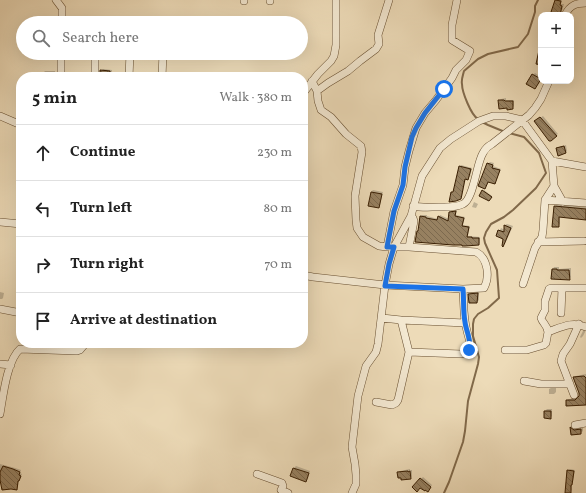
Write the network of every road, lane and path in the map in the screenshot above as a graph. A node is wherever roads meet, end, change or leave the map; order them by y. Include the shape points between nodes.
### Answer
1 (56, 0) edge
2 (336, 0) edge
3 (389, 0) edge
4 (457, 0) edge
5 (586, 3) edge
6 (567, 12) edge
7 (62, 16) edge
8 (61, 60) edge
9 (95, 60) edge
10 (130, 60) edge
11 (163, 60) edge
12 (61, 72) edge
13 (95, 72) edge
14 (129, 72) edge
15 (162, 72) edge
16 (312, 81) junction
17 (548, 84) edge
18 (308, 86) edge
19 (317, 91) junction
20 (0, 116) edge
21 (522, 120) junction
22 (16, 124) edge
23 (552, 161) junction
24 (586, 167) edge
25 (554, 186) junction
26 (545, 200) junction
27 (563, 202) junction
28 (586, 203) edge
29 (413, 206) junction
30 (411, 216) junction
31 (0, 222) edge
32 (16, 224) edge
33 (584, 241) dead end
34 (538, 242) junction
35 (390, 247) junction
36 (409, 247) junction
37 (308, 276) edge
38 (523, 284) dead end
39 (385, 286) junction
40 (562, 288) junction
41 (586, 288) edge
42 (463, 289) junction
43 (0, 309) edge
44 (16, 311) edge
45 (561, 313) dead end
46 (382, 318) junction
47 (401, 320) junction
48 (465, 323) junction
49 (583, 326) edge
50 (548, 332) junction
51 (20, 348) edge
52 (43, 348) edge
53 (82, 348) edge
54 (505, 350) dead end
55 (409, 352) junction
56 (0, 364) edge
57 (11, 365) junction
58 (524, 381) dead end
59 (570, 384) junction
60 (574, 394) dead end
61 (376, 402) dead end
62 (0, 414) edge
63 (586, 423) edge
64 (575, 425) dead end
65 (257, 474) dead end
66 (288, 493) edge
67 (352, 493) edge

1 - 7 street via 62,8
2 - 16 street via 334,56
3 - 19 street via 376,49
4 - 35 street via 452,40 470,51 416,128 405,167 403,185 394,211
5 - 6 street via 574,4
8 - 12 street
9 - 13 street
10 - 14 street
11 - 15 street
16 - 18 street
16 - 19 street
17 - 21 street via 535,108
19 - 35 street via 321,110 361,146 355,196 356,220 361,235 379,246
20 - 22 street
21 - 23 street
21 - 29 street via 493,116 460,133 440,148 422,176
21 - 29 street via 486,148 465,203 450,208
23 - 24 street
23 - 25 street
25 - 26 street
25 - 27 street
26 - 27 street
26 - 34 street via 542,237
27 - 28 street
29 - 30 street
30 - 35 street
30 - 36 street via 414,221
31 - 32 street
33 - 34 street
34 - 38 street
35 - 36 street
35 - 39 street
36 - 42 street via 480,254 486,264 486,285 482,289
37 - 39 street
39 - 42 street
39 - 46 street
40 - 41 street
40 - 45 street
40 - 50 street via 549,289 545,301 545,310 541,318
42 - 48 street
43 - 44 street
46 - 47 street
46 - 67 street via 376,352 366,366 358,396 352,447 356,484
47 - 48 street
47 - 55 street
48 - 55 street via 470,348 468,352
49 - 50 street via 573,324
49 - 59 street via 563,354 561,361
50 - 54 street via 544,345 527,350
51 - 57 street
52 - 53 street via 77,351
55 - 61 street via 396,403 392,405
56 - 57 street
57 - 62 street
58 - 59 street
59 - 60 street
63 - 64 street
65 - 66 street via 282,483 281,490

